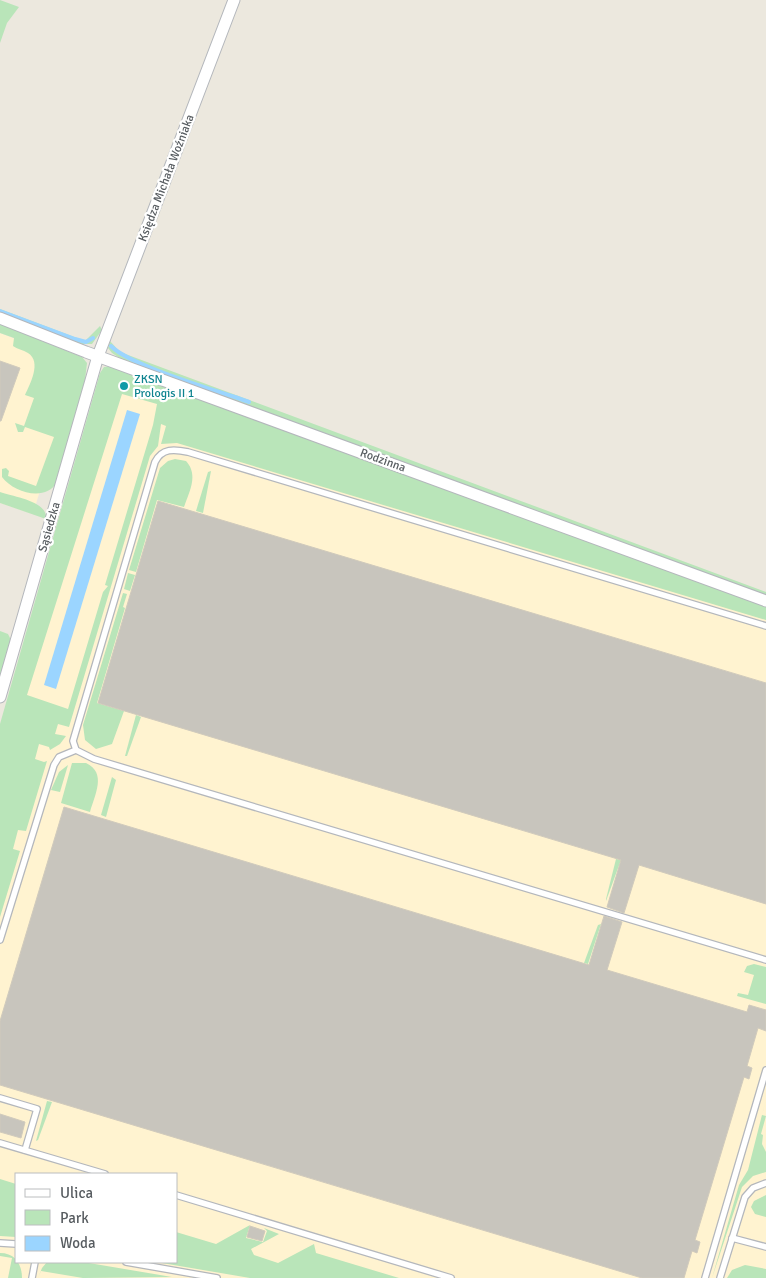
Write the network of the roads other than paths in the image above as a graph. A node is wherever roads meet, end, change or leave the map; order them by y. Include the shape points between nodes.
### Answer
1 (234, 0) edge
2 (0, 318) edge
3 (98, 356) junction
4 (766, 601) edge
5 (766, 626) edge
6 (0, 698) edge
7 (76, 750) junction
8 (0, 940) edge
9 (766, 960) edge
10 (766, 1070) edge
11 (0, 1098) edge
12 (0, 1143) edge
13 (25, 1150) junction
14 (103, 1173) edge
15 (766, 1183) edge
16 (178, 1197) edge
17 (732, 1238) junction
18 (0, 1243) edge
19 (15, 1244) edge
20 (766, 1247) edge
21 (35, 1263) edge
22 (132, 1263) edge
23 (32, 1278) edge
24 (217, 1278) edge
25 (452, 1278) edge
26 (705, 1278) edge
27 (720, 1278) edge

1 - 3 street, Księdza Michała Woźniaka
2 - 3 street, Rodzinna
3 - 4 street, Rodzinna
3 - 6 street, Sąsiedzka
5 - 7 lane via 188,452 169,450 159,455 155,462 76,726 73,741
7 - 8 lane via 59,757 54,764
7 - 9 lane via 94,759
10 - 26 lane
11 - 13 lane via 37,1109
12 - 13 lane
13 - 14 lane
15 - 17 lane via 758,1185 746,1196
16 - 25 lane
17 - 20 lane
17 - 27 lane
18 - 19 lane
21 - 23 lane
22 - 24 lane

